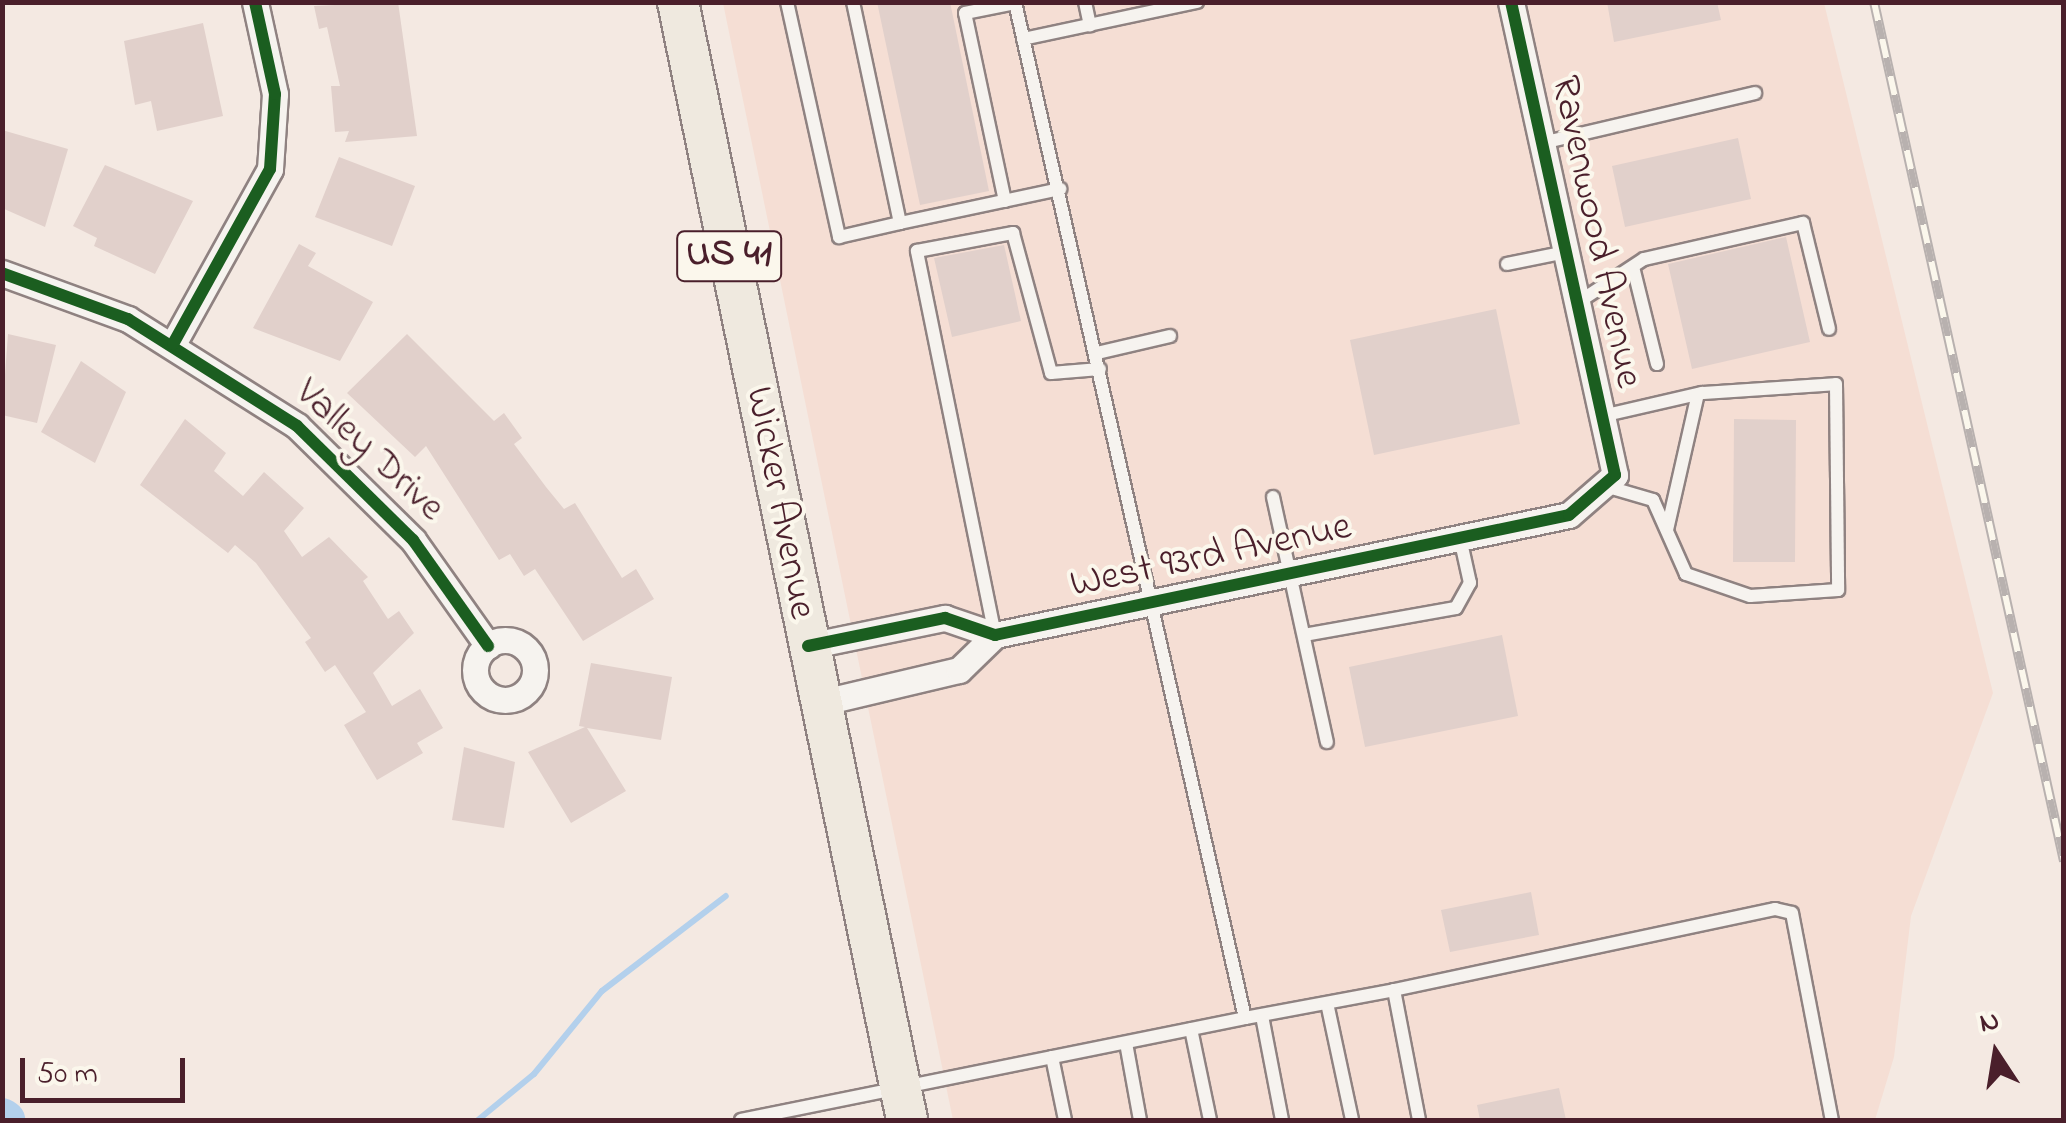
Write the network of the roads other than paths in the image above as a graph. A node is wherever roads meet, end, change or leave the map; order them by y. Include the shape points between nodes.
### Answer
1 (256, 2) edge
2 (678, 2) edge
3 (787, 2) edge
4 (853, 2) edge
5 (1085, 2) edge
6 (1197, 2) edge
7 (1511, 2) edge
8 (1015, 3) edge
9 (964, 8) edge
10 (1090, 25) junction
11 (1023, 40) junction
12 (1755, 93) dead end
13 (1542, 143) junction
14 (1060, 189) junction
15 (1005, 200) junction
16 (900, 223) junction
17 (1566, 252) junction
18 (1508, 264) dead end
19 (1633, 267) junction
20 (2, 273) edge
21 (1577, 303) junction
22 (1828, 329) dead end
23 (1170, 336) dead end
24 (173, 344) junction
25 (1097, 353) junction
26 (1657, 364) dead end
27 (1100, 368) junction
28 (1698, 394) junction
29 (1602, 416) junction
30 (1609, 480) junction
31 (1272, 498) dead end
32 (1667, 530) junction
33 (1460, 538) junction
34 (1291, 573) junction
35 (1155, 602) junction
36 (995, 635) junction
37 (1304, 635) junction
38 (488, 646) dead end
39 (808, 646) junction
40 (820, 702) junction
41 (1327, 742) dead end
42 (1394, 990) junction
43 (1327, 1003) junction
44 (1262, 1016) junction
45 (1245, 1018) junction
46 (1191, 1030) junction
47 (1126, 1042) junction
48 (1052, 1057) junction
49 (904, 1104) edge
50 (797, 1115) edge
51 (741, 1120) edge
52 (1065, 1120) edge
53 (1140, 1120) edge
54 (1210, 1120) edge
55 (1282, 1120) edge
56 (1352, 1120) edge
57 (1419, 1120) edge
58 (1832, 1120) edge

1 - 24 street via 276,104 270,170
2 - 39 highway, Wicker Avenue / US 41
3 - 16 lane via 838,236
4 - 16 lane
5 - 10 lane
6 - 10 lane
7 - 13 street, Ravenwood Avenue
8 - 9 lane
8 - 11 lane
9 - 15 lane
10 - 11 lane
11 - 14 lane
12 - 13 lane
13 - 17 street, Ravenwood Avenue
14 - 15 lane
14 - 25 lane
15 - 16 lane
17 - 18 lane
17 - 21 street, Ravenwood Avenue
19 - 21 lane
19 - 22 lane via 1658,254 1803,223
19 - 26 lane
20 - 24 street, Valley Drive via 103,307
21 - 29 street, Ravenwood Avenue
23 - 25 lane
24 - 38 street, Valley Drive via 330,454 412,540
25 - 27 lane
27 - 35 lane
27 - 36 lane via 1051,373 1013,232 917,251
28 - 29 lane
28 - 32 lane
28 - 32 lane via 1836,384 1838,590 1750,596 1686,574
29 - 30 street, Ravenwood Avenue
30 - 32 lane via 1653,500
30 - 33 street, West 93rd Avenue via 1569,515
31 - 34 lane
33 - 34 street, West 93rd Avenue
33 - 37 lane via 1470,583 1456,608
34 - 35 street, West 93rd Avenue
34 - 37 lane
35 - 36 street, West 93rd Avenue
35 - 45 lane
36 - 39 street via 945,618
36 - 40 street via 960,670
37 - 41 lane
39 - 40 highway, Wicker Avenue / US 41
40 - 49 highway, Wicker Avenue / US 41
42 - 43 lane
42 - 57 lane
42 - 58 lane via 1775,910 1792,912
43 - 44 lane
43 - 56 lane
44 - 45 lane
44 - 55 lane
45 - 46 lane
46 - 47 lane
46 - 54 lane
47 - 48 lane
47 - 53 lane
48 - 49 lane
48 - 52 lane
49 - 50 lane
50 - 51 lane

